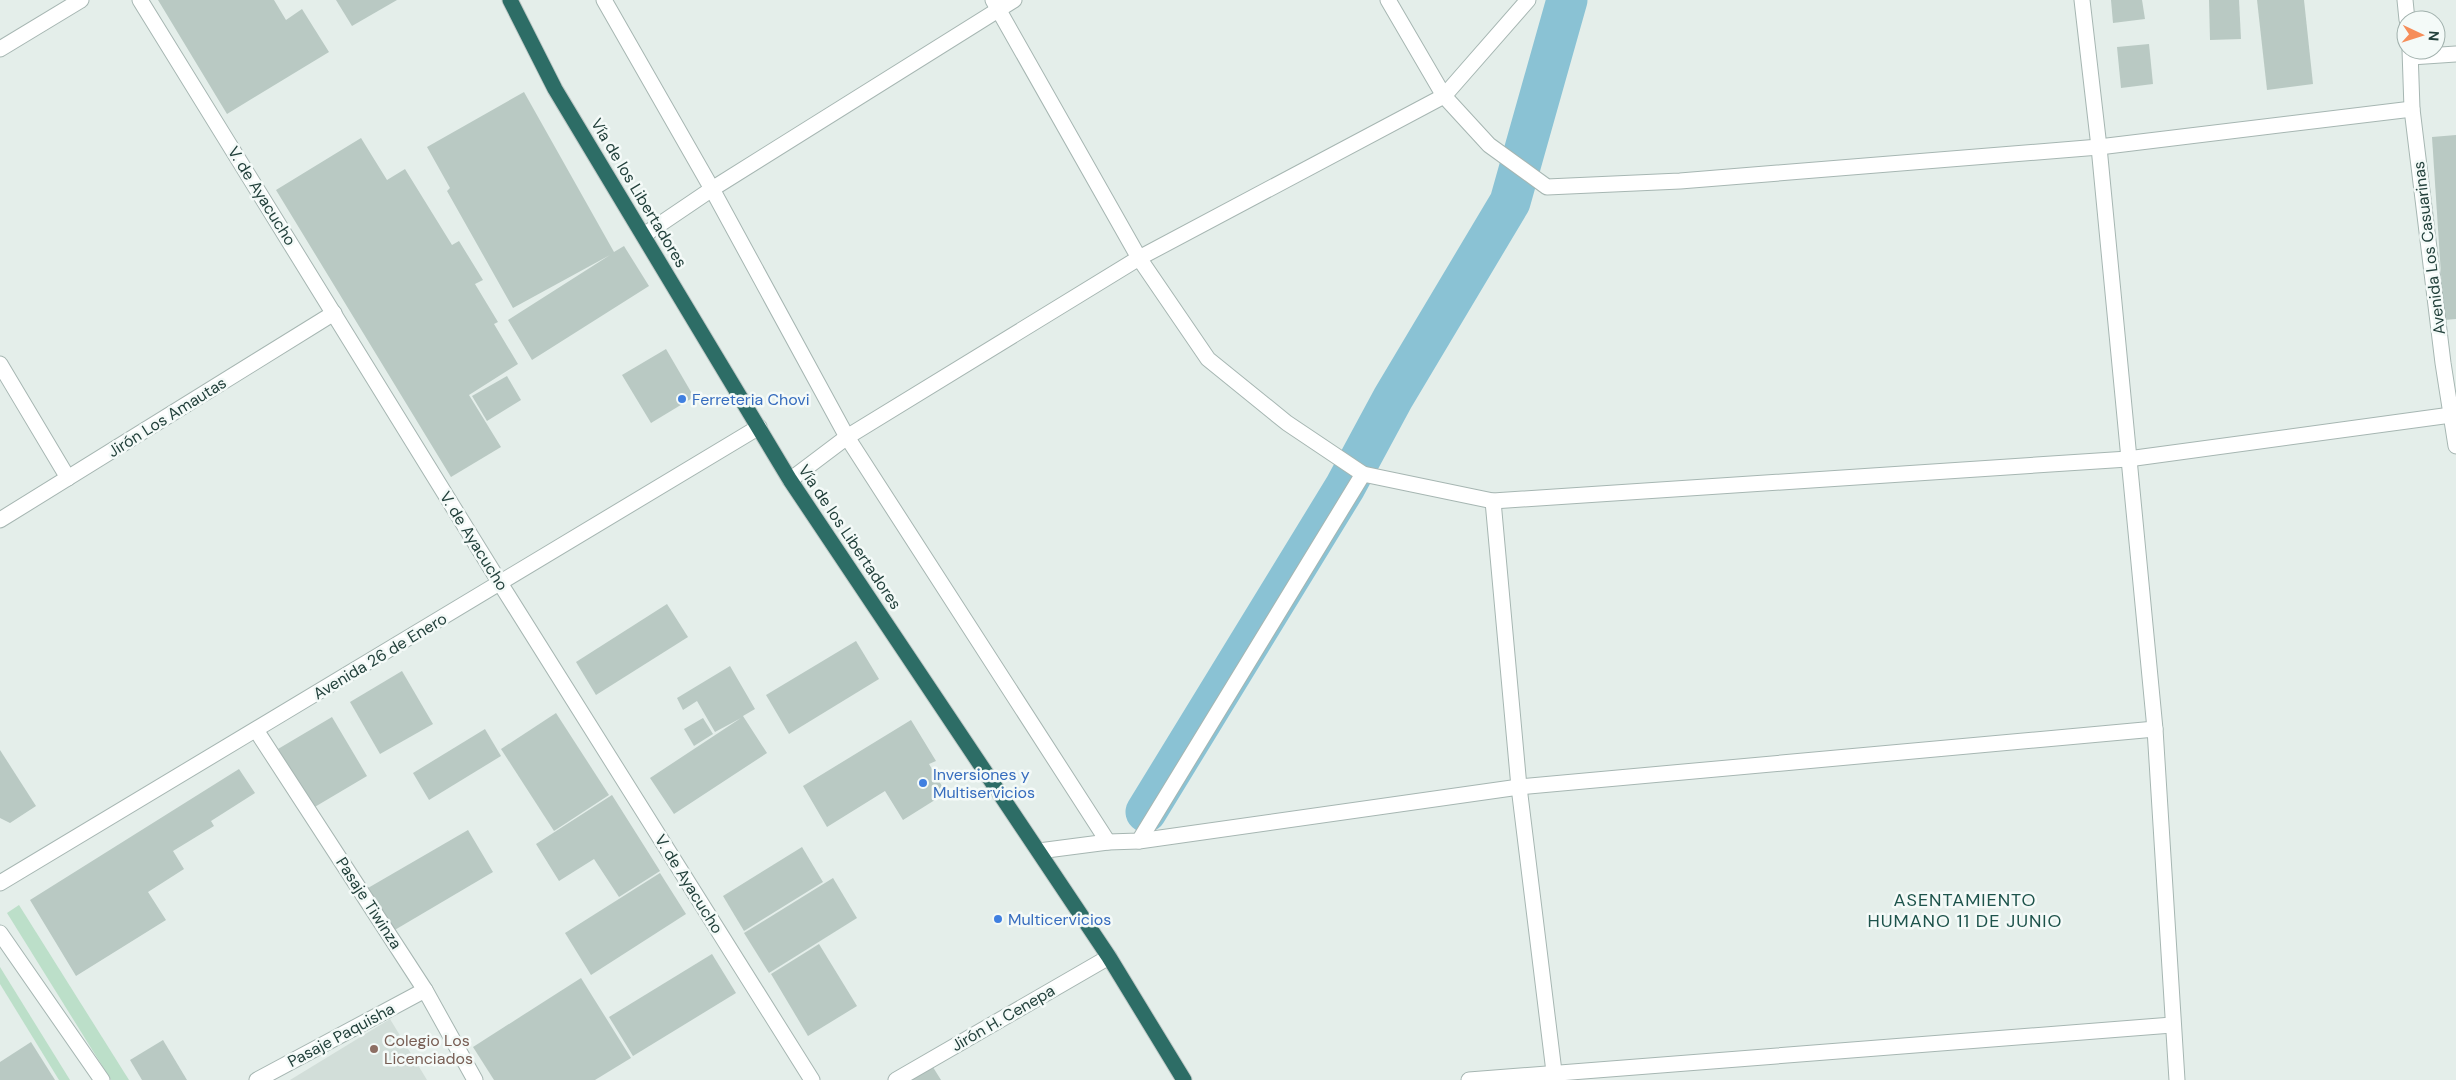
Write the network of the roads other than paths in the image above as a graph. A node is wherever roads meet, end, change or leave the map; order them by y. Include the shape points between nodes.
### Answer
1 (81, 0) edge
2 (140, 0) edge
3 (510, 0) edge
4 (604, 0) edge
5 (1014, 0) edge
6 (1388, 0) edge
7 (1528, 0) edge
8 (2082, 0) edge
9 (996, 5) edge
10 (0, 49) edge
11 (2410, 60) edge
12 (1444, 96) junction
13 (2412, 109) junction
14 (2099, 147) junction
15 (712, 189) junction
16 (644, 235) junction
17 (1139, 258) junction
18 (334, 313) junction
19 (2450, 363) edge
20 (0, 364) edge
21 (2451, 415) junction
22 (759, 427) junction
23 (847, 437) junction
24 (2456, 446) edge
25 (2128, 459) junction
26 (1363, 474) junction
27 (68, 478) junction
28 (790, 480) junction
29 (1493, 501) junction
30 (0, 520) edge
31 (500, 583) junction
32 (2155, 729) junction
33 (256, 730) junction
34 (1519, 787) junction
35 (1139, 840) junction
36 (1108, 842) junction
37 (1039, 851) junction
38 (0, 883) edge
39 (0, 933) edge
40 (1109, 957) junction
41 (425, 990) junction
42 (2172, 1025) junction
43 (1555, 1076) edge
44 (102, 1080) edge
45 (257, 1080) edge
46 (475, 1080) edge
47 (812, 1080) edge
48 (896, 1080) edge
49 (1184, 1080) edge
50 (1469, 1080) edge
51 (2177, 1080) edge

1 - 10 street
2 - 18 street, V. de Ayacucho
3 - 16 highway, Vía de los Libertadores via 555,89
4 - 15 street
5 - 9 street
6 - 12 street
7 - 12 street
8 - 14 street
9 - 15 street
9 - 17 street
11 - 13 street, Avenida Los Casuarinas
12 - 14 street via 1489,145 1547,188 1680,181
12 - 17 street
13 - 14 street
13 - 19 street, Avenida Los Casuarinas
14 - 25 street
15 - 16 street
15 - 23 street
16 - 22 highway, Vía de los Libertadores
17 - 23 street
17 - 26 street via 1208,359 1287,423
18 - 27 street, Jirón Los Amautas
18 - 31 street, V. de Ayacucho
19 - 21 street, Avenida Los Casuarinas
20 - 27 street
21 - 24 street, Avenida Los Casuarinas
21 - 25 street
22 - 28 highway, Vía de los Libertadores
22 - 31 street, Avenida 26 de Enero
23 - 28 street
23 - 36 street
25 - 29 street
25 - 32 street
26 - 29 street
26 - 35 street
27 - 30 street, Jirón Los Amautas
28 - 37 highway, Vía de los Libertadores
29 - 34 street
31 - 33 street, Avenida 26 de Enero
31 - 47 street, V. de Ayacucho
32 - 34 street
32 - 42 street
33 - 38 street, Avenida 26 de Enero
33 - 41 street, Pasaje Tiwinza
34 - 35 street
34 - 43 street
35 - 36 street
36 - 37 street
37 - 40 highway, Vía de los Libertadores
39 - 44 street
40 - 48 street, Jirón H. Cenepa
40 - 49 highway, Vía de los Libertadores
41 - 45 street, Pasaje Paquisha
41 - 46 street, Pasaje Tiwinza
42 - 43 street
42 - 51 street
43 - 50 street

